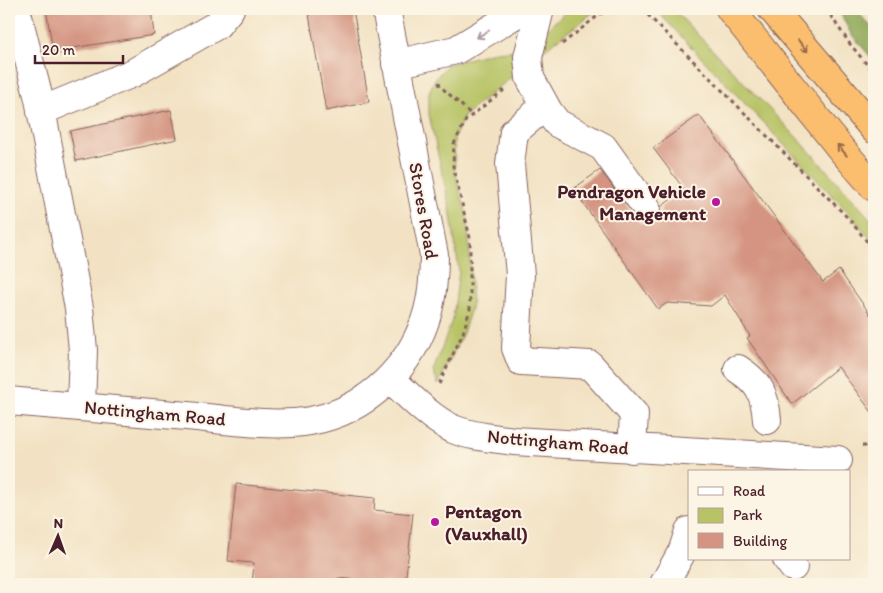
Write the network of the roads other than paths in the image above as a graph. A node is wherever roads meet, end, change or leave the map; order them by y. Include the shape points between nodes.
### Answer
1 (16, 9) edge
2 (230, 9) edge
3 (386, 9) edge
4 (524, 9) edge
5 (540, 9) edge
6 (772, 9) edge
7 (730, 10) edge
8 (396, 64) junction
9 (545, 106) junction
10 (41, 111) junction
11 (874, 129) edge
12 (874, 187) edge
13 (646, 206) dead end
14 (738, 369) dead end
15 (391, 378) junction
16 (9, 401) edge
17 (81, 407) junction
18 (767, 420) dead end
19 (632, 448) junction
20 (838, 460) dead end
21 (700, 462) edge
22 (688, 537) edge
23 (664, 584) edge

1 - 10 street
2 - 10 street via 217,25 133,73
3 - 8 street, Stores Road
4 -> 8 street via 456,50
5 - 9 street via 532,34 528,70
6 -> 11 highway
12 -> 7 highway
8 - 15 street, Stores Road via 434,263 428,312 416,342
9 - 13 street via 557,123 603,147
9 - 19 street via 514,132 510,164 520,275 516,348 521,361 590,365 634,414
10 - 17 street via 79,308 83,350
14 - 18 street via 750,376 765,399
15 - 17 street, Nottingham Road via 366,399 343,411 310,421 241,420
15 - 19 street, Nottingham Road via 424,411 454,429 514,442
16 - 17 street, Nottingham Road
19 - 21 street, Nottingham Road
20 - 21 street, Nottingham Road
22 - 23 street

